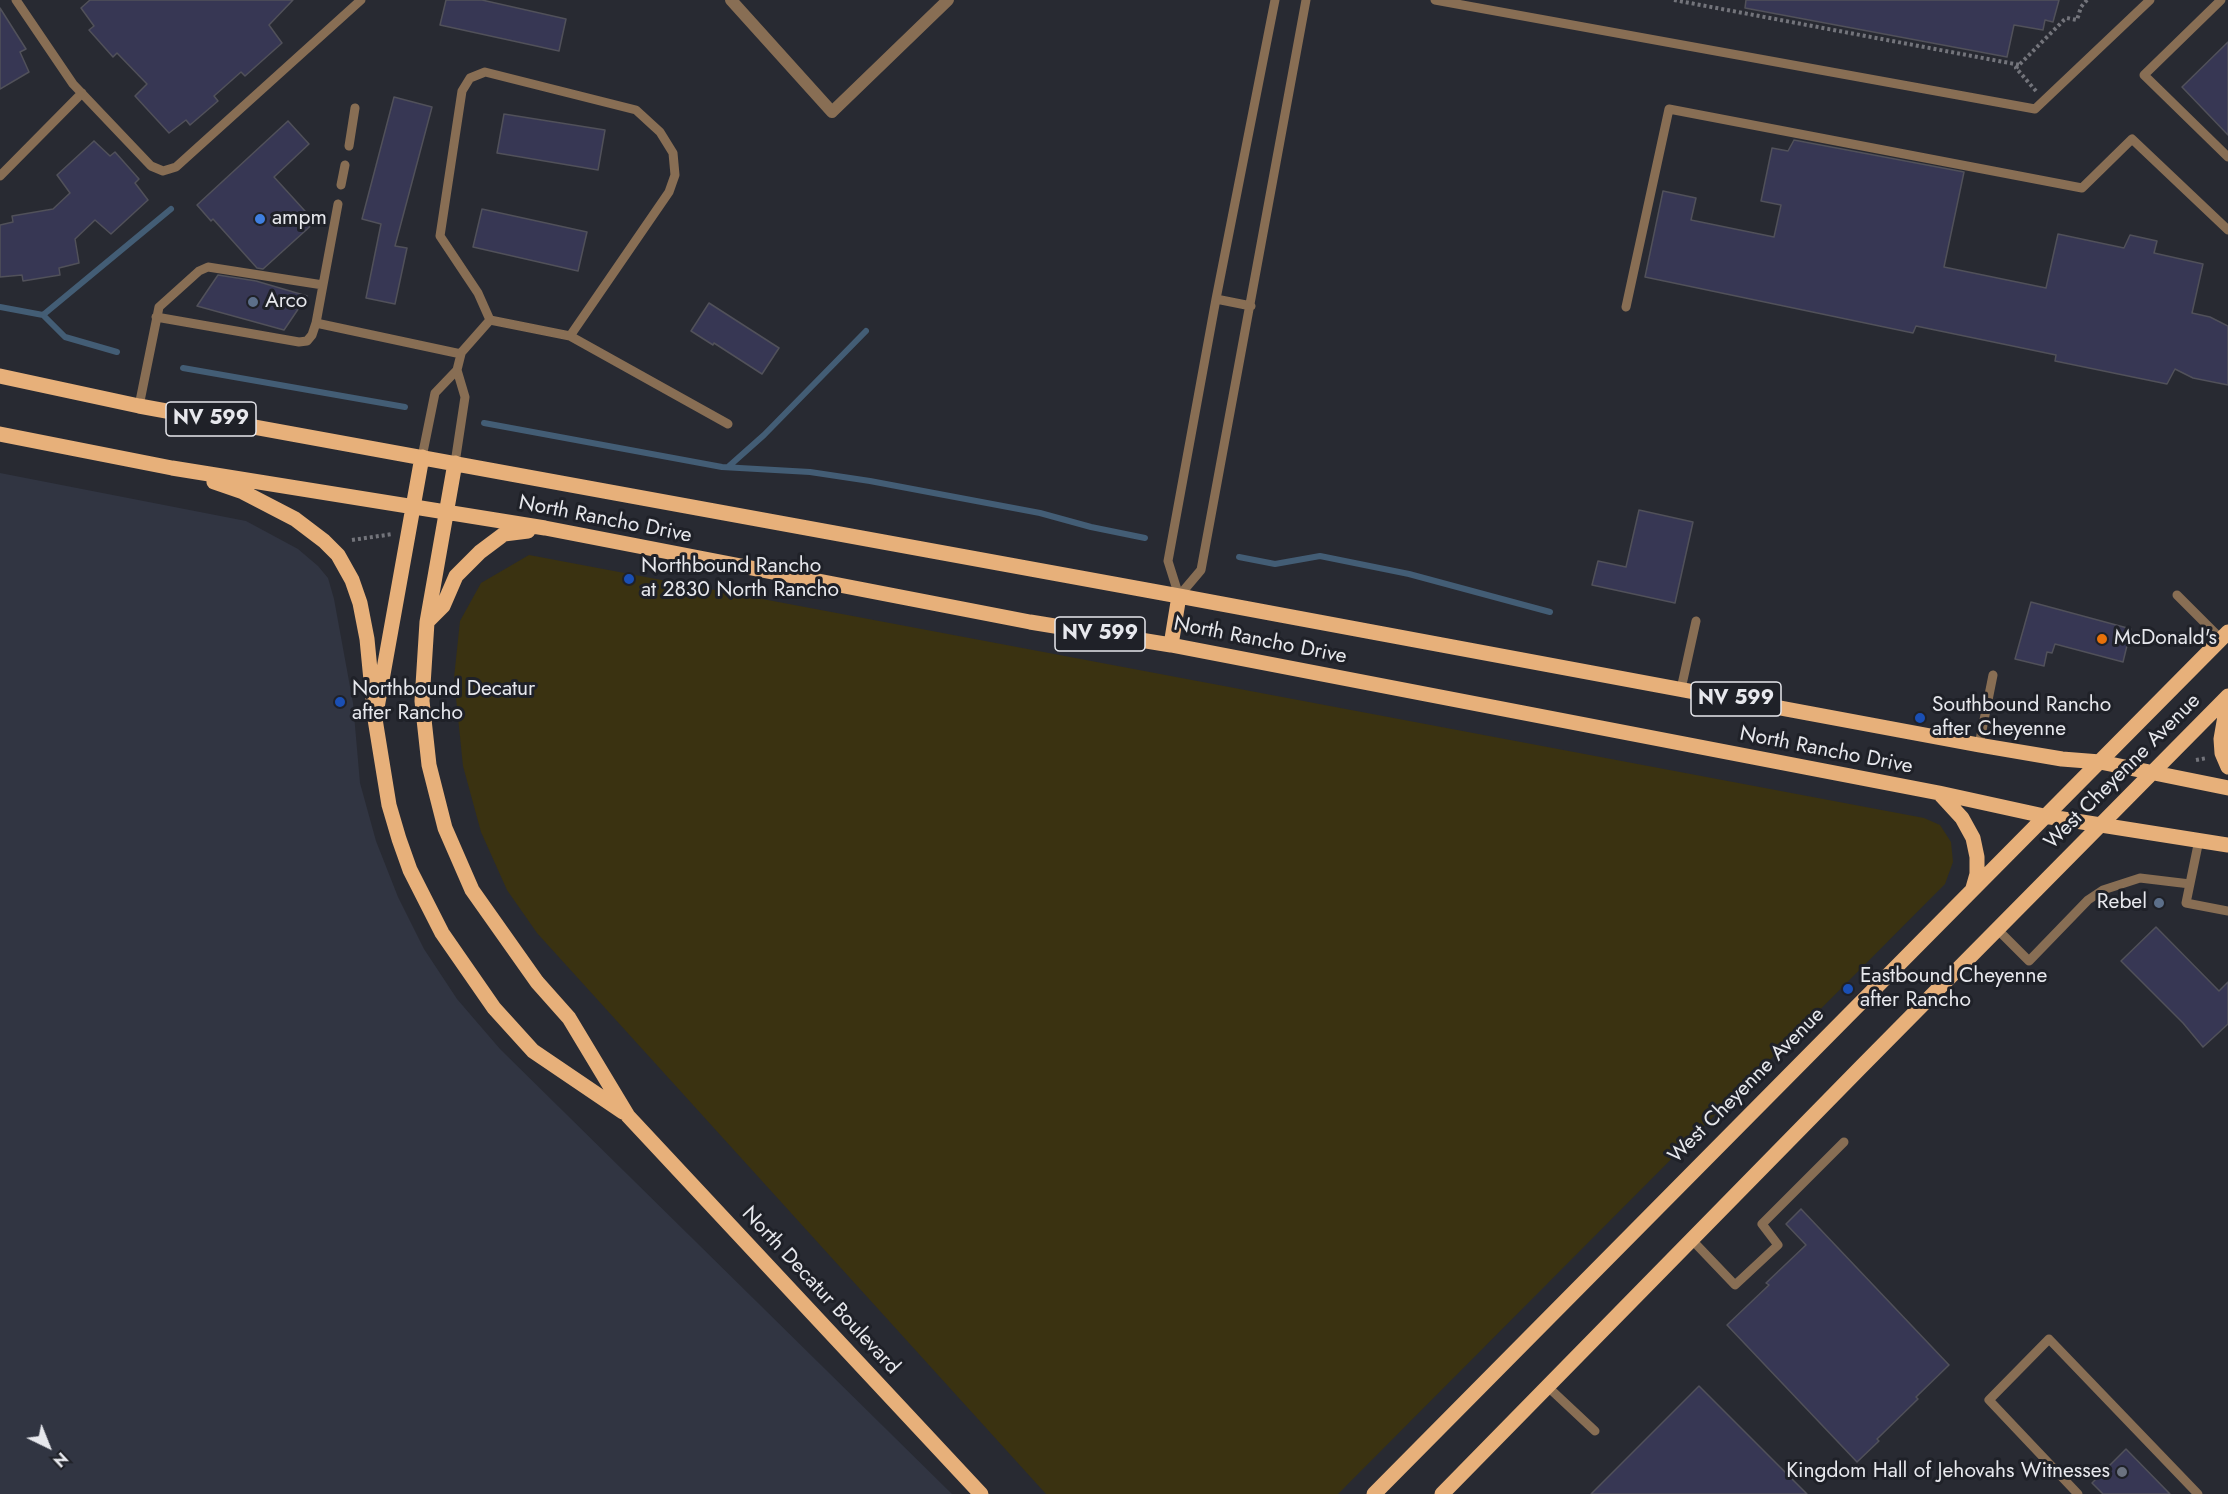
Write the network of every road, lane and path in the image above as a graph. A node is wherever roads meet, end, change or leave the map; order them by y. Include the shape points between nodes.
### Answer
1 (16, 0) edge
2 (361, 0) edge
3 (731, 0) edge
4 (948, 0) edge
5 (1275, 0) edge
6 (1306, 0) edge
7 (1435, 0) edge
8 (1674, 0) edge
9 (2087, 0) edge
10 (2150, 0) edge
11 (2221, 0) edge
12 (2020, 65) junction
13 (82, 93) junction
14 (2043, 101) junction
15 (355, 108) dead end
16 (349, 146) dead end
17 (2228, 157) edge
18 (345, 165) dead end
19 (0, 176) edge
20 (341, 185) dead end
21 (338, 204) dead end
22 (2228, 230) edge
23 (323, 285) junction
24 (1216, 299) junction
25 (1251, 306) junction
26 (1626, 307) dead end
27 (156, 317) junction
28 (490, 320) junction
29 (316, 323) junction
30 (570, 336) junction
31 (460, 354) junction
32 (457, 370) junction
33 (0, 376) edge
34 (139, 406) junction
35 (728, 424) dead end
36 (0, 434) edge
37 (422, 457) junction
38 (455, 463) junction
39 (172, 468) junction
40 (413, 507) junction
41 (446, 512) junction
42 (545, 528) junction
43 (393, 534) dead end
44 (352, 540) dead end
45 (2177, 595) dead end
46 (1179, 596) junction
47 (1696, 621) dead end
48 (427, 622) junction
49 (2225, 636) edge
50 (1171, 645) junction
51 (1993, 675) dead end
52 (1680, 688) junction
53 (2228, 698) edge
54 (375, 718) junction
55 (1978, 745) junction
56 (2207, 758) dead end
57 (2196, 760) dead end
58 (2100, 762) junction
59 (2228, 767) edge
60 (2151, 772) junction
61 (2228, 788) edge
62 (1939, 793) junction
63 (2044, 816) junction
64 (2101, 825) junction
65 (2199, 840) junction
66 (2228, 845) edge
67 (2190, 884) junction
68 (1972, 891) junction
69 (2228, 911) edge
70 (1997, 929) junction
71 (628, 1116) junction
72 (1844, 1142) dead end
73 (1692, 1240) junction
74 (1548, 1387) junction
75 (1595, 1431) dead end
76 (981, 1494) edge
77 (1374, 1494) edge
78 (1442, 1494) edge
79 (2078, 1494) edge
80 (2198, 1494) edge

1 - 13 lane
2 - 13 lane via 176,167 162,171 151,166
3 - 4 street via 832,112
5 - 24 lane
6 - 25 lane
7 - 14 lane via 2035,109
8 - 12 path
9 - 12 path via 2080,7 2077,20 2064,20
10 - 14 lane
11 - 17 lane via 2144,75
12 - 14 path via 2016,68
13 - 19 lane
15 - 16 lane
18 - 20 lane
21 - 23 lane
22 - 26 lane via 2132,139 2082,188 1669,109
23 - 27 lane via 208,267 199,270 159,307
23 - 29 lane
24 - 25 lane
24 - 46 lane via 1168,561
25 - 46 lane via 1201,570
27 - 29 lane via 299,342 307,341
27 - 34 lane
28 - 30 lane
28 - 30 lane via 478,293 440,236 462,91 470,78 485,72 636,110 660,132 672,153 675,175 669,192
28 - 31 lane
29 - 31 lane
30 - 35 lane
31 - 32 lane
32 - 37 lane via 435,393
32 - 38 lane via 465,397
33 - 34 main road, North Rancho Drive / NV 599
34 - 37 main road, North Rancho Drive / NV 599
36 - 39 main road, North Rancho Drive / NV 599
37 - 38 main road, North Rancho Drive / NV 599
37 - 40 main road, North Decatur Boulevard
38 - 41 main road, North Decatur Boulevard
38 - 46 main road, North Rancho Drive / NV 599
39 - 40 main road, North Rancho Drive / NV 599
39 - 54 main road via 243,492 285,513 309,528 338,555 360,603
40 - 41 main road, North Rancho Drive / NV 599
40 - 54 main road, North Decatur Boulevard
41 - 42 main road, North Rancho Drive / NV 599
41 - 48 main road, North Decatur Boulevard
42 - 48 main road via 504,534 492,542 456,576 443,606
42 - 50 main road, North Rancho Drive / NV 599 via 1030,622
43 - 44 path
45 - 49 lane
46 - 50 main road
46 - 52 main road, North Rancho Drive / NV 599
47 - 52 lane
48 - 71 main road, North Decatur Boulevard via 422,701 429,765 445,828 472,890 537,982 569,1018
49 - 58 main road, West Cheyenne Avenue
50 - 62 main road, North Rancho Drive / NV 599
51 - 55 lane
52 - 55 main road, North Rancho Drive / NV 599
53 - 59 main road via 2221,739
53 - 60 main road, West Cheyenne Avenue
54 - 71 main road, North Decatur Boulevard via 389,805 399,839 424,901 461,963 533,1051
55 - 58 main road, North Rancho Drive / NV 599
56 - 57 path
58 - 60 main road, North Rancho Drive / NV 599
58 - 63 main road, West Cheyenne Avenue
60 - 61 main road, North Rancho Drive / NV 599
60 - 64 main road, West Cheyenne Avenue
62 - 63 main road, North Rancho Drive / NV 599
62 - 68 main road via 1962,818 1973,838 1977,874
63 - 64 main road, North Rancho Drive / NV 599
63 - 68 main road, West Cheyenne Avenue
64 - 65 main road, North Rancho Drive / NV 599
64 - 70 main road, West Cheyenne Avenue
65 - 66 main road, North Rancho Drive / NV 599
65 - 67 lane
67 - 69 lane via 2186,903
67 - 70 lane via 2140,878 2103,890 2088,900 2029,961
68 - 77 main road, West Cheyenne Avenue
70 - 73 main road, West Cheyenne Avenue
71 - 76 main road, North Decatur Boulevard
72 - 73 lane via 1762,1224 1778,1245 1735,1285
73 - 74 main road, West Cheyenne Avenue
74 - 75 lane
74 - 78 main road, West Cheyenne Avenue
79 - 80 lane via 1989,1400 2049,1339

